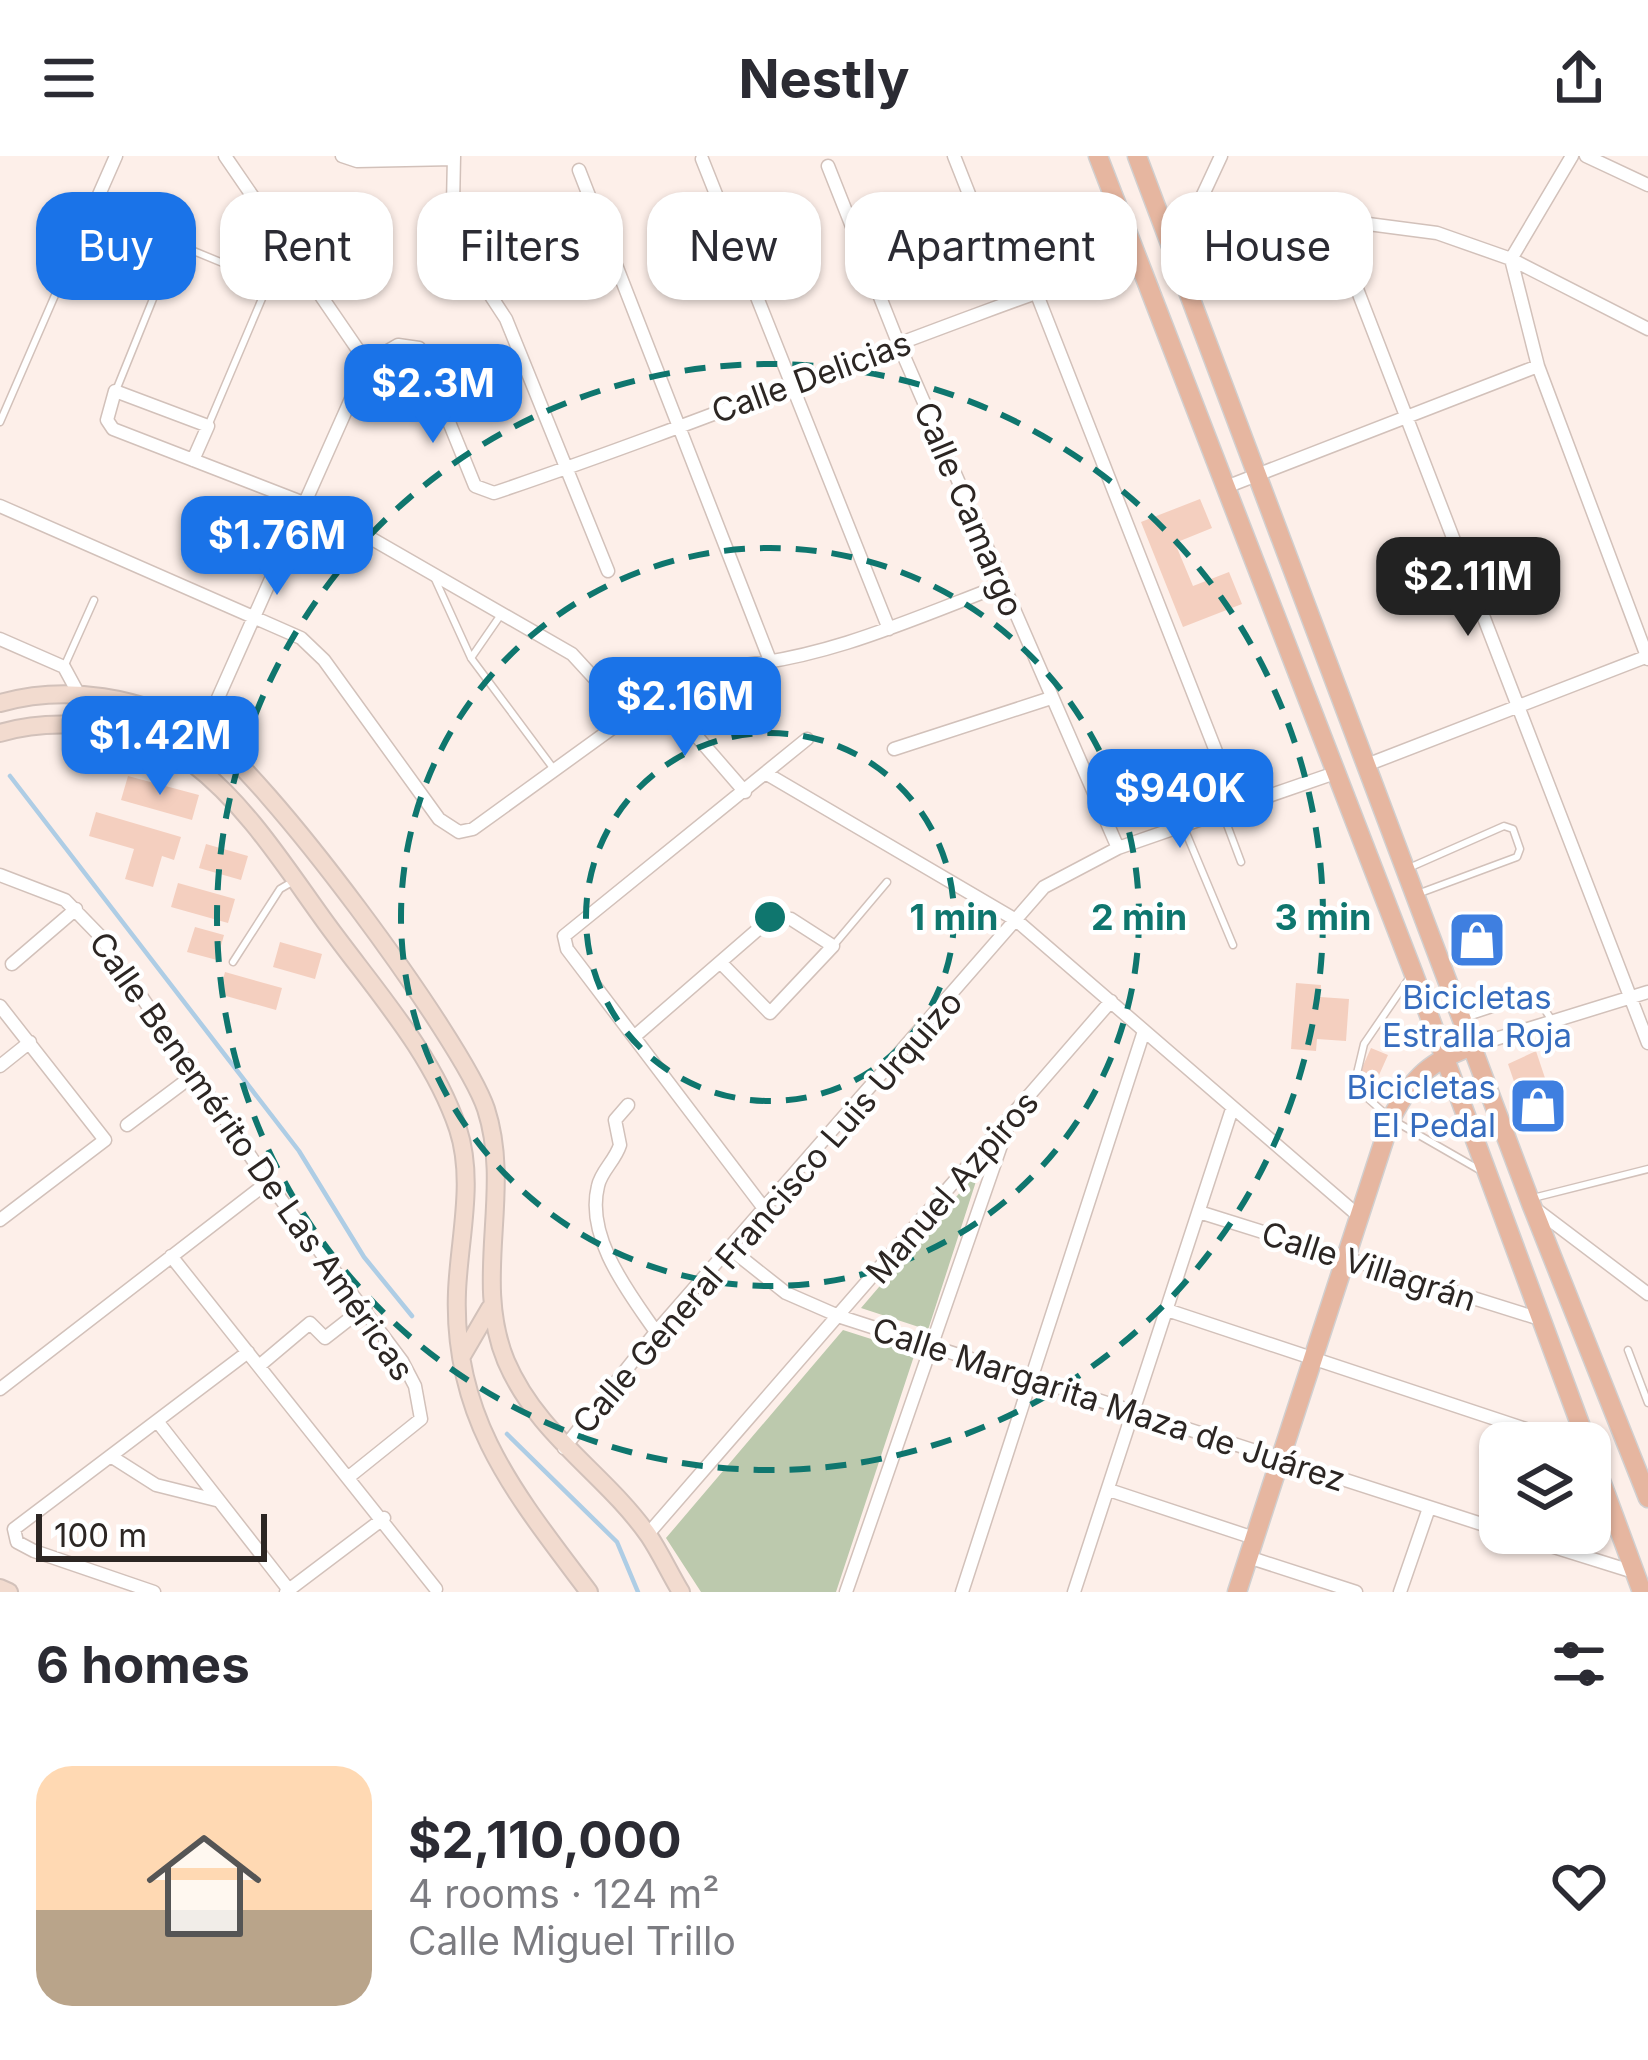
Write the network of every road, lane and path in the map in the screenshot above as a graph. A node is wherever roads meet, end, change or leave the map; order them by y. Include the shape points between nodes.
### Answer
1 (116, 156) edge
2 (225, 156) edge
3 (342, 156) edge
4 (954, 156) edge
5 (1098, 156) edge
6 (1137, 156) edge
7 (1222, 156) edge
8 (1572, 156) edge
9 (1586, 156) edge
10 (454, 158) edge
11 (702, 159) edge
12 (828, 166) dead end
13 (580, 170) dead end
14 (1648, 185) edge
15 (101, 192) edge
16 (251, 192) edge
17 (968, 192) edge
18 (1111, 192) edge
19 (1205, 192) edge
20 (1161, 217) edge
21 (1373, 225) edge
22 (1511, 259) junction
23 (1137, 261) edge
24 (53, 300) edge
25 (153, 300) edge
26 (261, 300) edge
27 (325, 300) edge
28 (1005, 300) edge
29 (1039, 300) edge
30 (1193, 300) edge
31 (1362, 300) edge
32 (1648, 329) edge
33 (899, 345) junction
34 (367, 363) junction
35 (1538, 366) junction
36 (789, 384) junction
37 (115, 391) junction
38 (1408, 414) junction
39 (0, 422) edge
40 (208, 426) junction
41 (679, 426) junction
42 (193, 460) junction
43 (566, 468) junction
44 (1259, 474) junction
45 (1226, 487) junction
46 (304, 503) junction
47 (0, 506) edge
48 (608, 571) dead end
49 (433, 575) junction
50 (1002, 585) junction
51 (94, 600) dead end
52 (502, 613) junction
53 (257, 615) junction
54 (889, 628) junction
55 (0, 639) edge
56 (1648, 657) edge
57 (471, 658) junction
58 (771, 663) junction
59 (733, 666) dead end
60 (64, 667) junction
61 (683, 677) dead end
62 (77, 691) junction
63 (660, 694) junction
64 (1051, 698) junction
65 (0, 703) edge
66 (1518, 704) junction
67 (628, 715) junction
68 (201, 732) junction
69 (0, 733) edge
70 (806, 740) dead end
71 (894, 749) dead end
72 (190, 761) junction
73 (1369, 764) junction
74 (554, 768) junction
75 (1335, 773) junction
76 (766, 774) junction
77 (746, 792) junction
78 (1237, 805) junction
79 (1222, 810) junction
80 (1183, 824) junction
81 (1118, 848) junction
82 (1241, 862) dead end
83 (1408, 868) junction
84 (0, 875) edge
85 (295, 880) junction
86 (887, 882) dead end
87 (1417, 894) junction
88 (76, 909) junction
89 (1016, 920) junction
90 (1233, 945) dead end
91 (833, 946) junction
92 (232, 962) dead end
93 (12, 964) dead end
94 (722, 964) junction
95 (1413, 972) junction
96 (1648, 992) edge
97 (1633, 998) junction
98 (1111, 1000) junction
99 (0, 1006) edge
100 (1465, 1018) junction
101 (1553, 1022) junction
102 (1144, 1031) junction
103 (635, 1036) junction
104 (30, 1042) junction
105 (1648, 1043) edge
106 (1476, 1045) junction
107 (456, 1047) junction
108 (1443, 1056) junction
109 (429, 1064) junction
110 (0, 1066) edge
111 (196, 1075) junction
112 (628, 1105) dead end
113 (1232, 1109) junction
114 (1391, 1119) junction
115 (1009, 1121) junction
116 (127, 1125) dead end
117 (1648, 1169) edge
118 (1487, 1174) junction
119 (268, 1182) junction
120 (1531, 1203) junction
121 (766, 1211) junction
122 (1199, 1212) junction
123 (1361, 1218) junction
124 (0, 1220) edge
125 (733, 1251) junction
126 (171, 1256) junction
127 (1347, 1259) junction
128 (1648, 1294) edge
129 (365, 1306) junction
130 (490, 1308) junction
131 (1167, 1310) junction
132 (841, 1317) junction
133 (1540, 1319) junction
134 (656, 1332) junction
135 (928, 1344) junction
136 (1628, 1350) dead end
137 (248, 1352) junction
138 (505, 1358) junction
139 (1314, 1360) junction
140 (463, 1365) junction
141 (259, 1366) junction
142 (1035, 1379) junction
143 (0, 1390) edge
144 (1648, 1403) edge
145 (1133, 1411) junction
146 (157, 1421) junction
147 (1504, 1422) edge
148 (1579, 1422) edge
149 (564, 1448) junction
150 (112, 1456) junction
151 (1640, 1456) edge
152 (1281, 1460) junction
153 (350, 1476) junction
154 (1109, 1490) junction
155 (1648, 1498) edge
156 (216, 1500) junction
157 (1429, 1508) junction
158 (1611, 1510) edge
159 (384, 1517) junction
160 (1479, 1523) edge
161 (648, 1534) junction
162 (1251, 1547) junction
163 (1576, 1554) edge
164 (1634, 1572) junction
165 (0, 1588) edge
166 (436, 1589) edge
167 (287, 1591) edge
168 (9, 1592) edge
169 (154, 1592) edge
170 (589, 1592) edge
171 (681, 1592) edge
172 (846, 1592) edge
173 (962, 1592) edge
174 (1074, 1592) edge
175 (1237, 1592) edge
176 (1357, 1592) edge
177 (1400, 1592) edge
178 (1642, 1592) edge

1 - 15 street
2 - 16 street
3 - 10 street
4 - 17 street
5 - 18 main road
6 - 20 main road
7 - 19 street
8 - 22 street
9 - 14 street
10 - 43 street via 456,233 506,320
11 - 36 street
12 - 33 street, Calle Camargo
13 - 41 street
21 - 22 street via 1437,233
22 - 32 street
22 - 35 street
23 - 45 main road
24 - 39 lane
25 - 37 lane
26 - 40 lane
27 - 34 street
28 - 33 street, Calle Delicias
29 - 78 street
30 - 44 main road
31 - 38 street
33 - 36 street, Calle Delicias
33 - 50 street, Calle Camargo
34 - 43 street, Calle Delicias via 398,345 423,353 475,486 485,493
34 - 46 street
35 - 38 street
35 - 56 street
36 - 41 street, Calle Delicias
36 - 54 street
37 - 40 street
37 - 42 street via 108,423
38 - 44 street
38 - 66 street
40 - 42 street
41 - 43 street, Calle Delicias
41 - 58 street
42 - 46 street
43 - 48 street
44 - 45 street
44 - 73 main road
45 - 75 main road
46 - 49 street
46 - 53 street
47 - 53 street
49 - 52 street
49 - 57 lane
50 - 54 street
50 - 64 street, Calle Camargo
51 - 60 lane
52 - 57 lane
52 - 67 street via 572,654
53 - 68 street
53 - 74 street via 324,660 439,819 459,832 473,830
54 - 58 street
55 - 60 street
56 - 66 street
57 - 74 lane
58 - 59 street
60 - 62 street
61 - 63 street
62 - 65 street
62 - 68 street
63 - 67 street
63 - 77 street
64 - 71 street
64 - 81 street, Calle Camargo
66 - 73 street
66 - 97 street
67 - 74 street
68 - 72 street
68 - 107 street via 264,792
69 - 72 street via 87,726
70 - 76 street
72 - 85 street
73 - 83 main road
75 - 78 street, Calle General Francisco Luis Urquizo
75 - 95 main road
76 - 77 street
76 - 89 street
77 - 103 street via 564,936
78 - 79 street, Calle General Francisco Luis Urquizo
79 - 80 street, Calle General Francisco Luis Urquizo
79 - 82 lane
80 - 81 street, Calle General Francisco Luis Urquizo
80 - 90 lane
81 - 89 street, Calle General Francisco Luis Urquizo via 1061,874
83 - 87 main road
83 - 87 lane via 1504,826 1520,849 1517,857
84 - 88 street, Calle Benemérito De Las Américas
85 - 92 lane via 280,889
85 - 109 street
86 - 91 lane
87 - 100 main road
88 - 93 street
88 - 111 street, Calle Benemérito De Las Américas
89 - 98 street
89 - 121 street, Calle General Francisco Luis Urquizo
91 - 94 street via 776,916
91 - 94 street via 770,1012
94 - 103 street
95 - 108 main road
95 - 114 lane via 1364,1044 1353,1079
96 - 97 street
97 - 101 street
97 - 105 street
98 - 102 street
98 - 115 street, Manuel Azpiros
99 - 104 street
100 - 101 lane via 1535,994
100 - 106 main road
101 - 106 street
102 - 113 street
102 - 142 street
103 - 121 street
104 - 110 street
104 - 124 street via 105,1139
106 - 108 main road
106 - 120 main road
107 - 109 street
107 - 130 street via 493,1143
108 - 114 main road via 1413,1079
108 - 118 main road
109 - 140 street via 460,1137 465,1178 456,1308
111 - 116 street
111 - 119 street, Calle Benemérito De Las Américas
112 - 134 street via 615,1120 616,1157 596,1191 614,1268
113 - 122 street
113 - 123 street
114 - 118 lane
114 - 123 main road
115 - 132 street, Manuel Azpiros
115 - 135 street
117 - 120 lane
118 - 133 main road
119 - 126 street
119 - 129 street, Calle Benemérito De Las Américas
120 - 128 street
120 - 151 main road
121 - 125 street, Calle General Francisco Luis Urquizo
122 - 127 street, Calle Villagrán
122 - 131 street
123 - 127 main road
125 - 132 street, Calle Margarita Maza de Juárez via 786,1293
125 - 134 street, Calle General Francisco Luis Urquizo
126 - 137 street
126 - 143 street
127 - 133 street, Calle Villagrán
127 - 139 main road
129 - 141 street via 325,1338 310,1323
129 - 153 street, Calle Benemérito De Las Américas via 415,1386 421,1419
130 - 138 street
130 - 140 street
131 - 139 street
131 - 145 street
132 - 135 street, Calle Margarita Maza de Juárez
132 - 161 street, Manuel Azpiros
133 - 148 main road
134 - 149 street, Calle General Francisco Luis Urquizo
135 - 142 street, Calle Margarita Maza de Juárez
135 - 172 street
136 - 144 lane
137 - 141 street
137 - 146 street
138 - 140 street via 476,1356
138 - 149 street via 539,1421
139 - 147 street
139 - 152 main road
140 - 170 street via 499,1469
141 - 153 street
142 - 145 street, Calle Margarita Maza de Juárez
142 - 173 street
145 - 152 street, Calle Margarita Maza de Juárez
145 - 154 street
146 - 150 street
146 - 156 street
149 - 161 street
150 - 156 street via 156,1485
150 - 169 street via 20,1523 17,1542
151 - 155 main road
152 - 157 street, Calle Margarita Maza de Juárez
152 - 162 main road
153 - 159 street
154 - 162 street
154 - 174 street
156 - 167 street
157 - 160 street, Calle Margarita Maza de Juárez
157 - 177 street
158 - 164 main road
159 - 166 street
159 - 167 street
161 - 171 street
162 - 175 main road
162 - 176 street
163 - 164 street
164 - 178 main road
165 - 168 street

